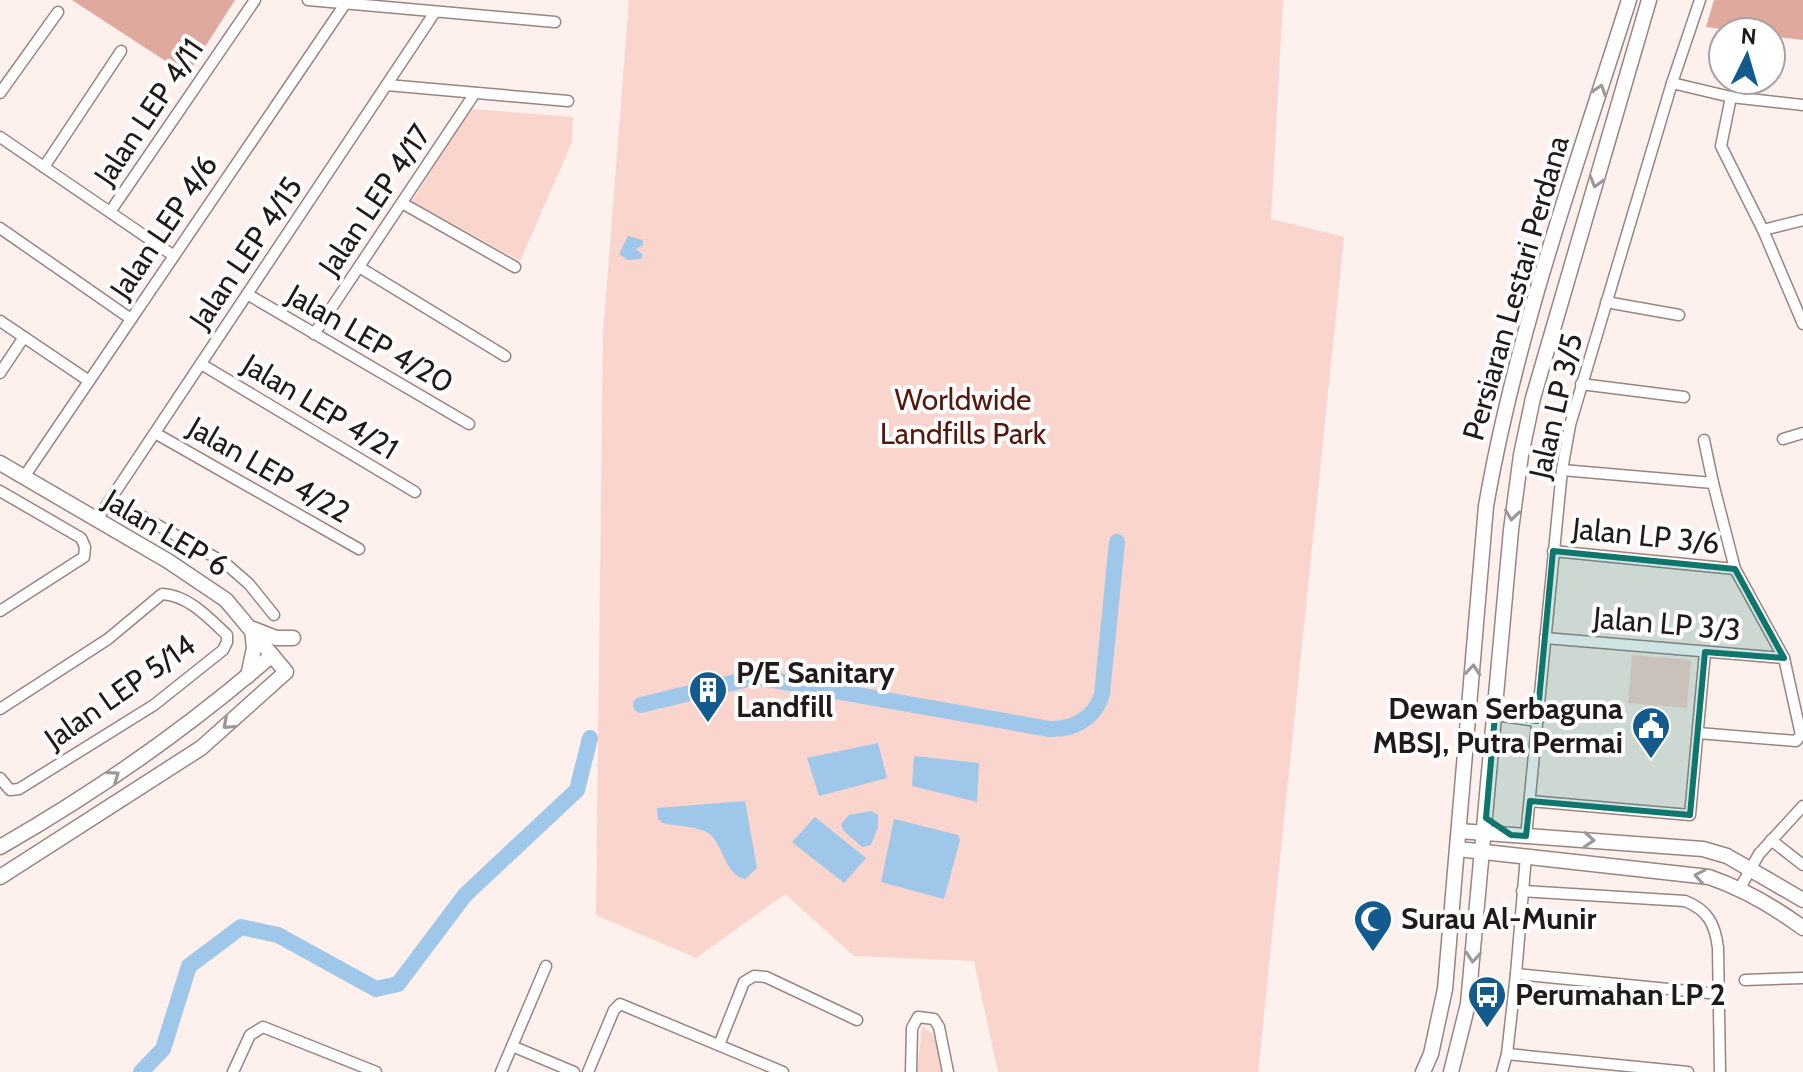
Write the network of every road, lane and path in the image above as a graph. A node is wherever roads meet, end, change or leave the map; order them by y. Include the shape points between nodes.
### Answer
1 (255, 0) edge
2 (308, 0) edge
3 (1629, 0) edge
4 (1649, 0) edge
5 (1700, 0) edge
6 (345, 4) junction
7 (58, 12) dead end
8 (435, 12) junction
9 (555, 22) dead end
10 (121, 51) dead end
11 (1672, 83) junction
12 (387, 85) junction
13 (0, 93) edge
14 (475, 93) junction
15 (1731, 97) junction
16 (568, 101) dead end
17 (1803, 105) edge
18 (0, 137) edge
19 (44, 167) junction
20 (402, 203) junction
21 (110, 212) junction
22 (1803, 220) edge
23 (0, 228) edge
24 (1763, 230) junction
25 (174, 256) junction
26 (359, 267) junction
27 (515, 267) dead end
28 (247, 294) junction
29 (1606, 302) junction
30 (1679, 315) dead end
31 (131, 319) junction
32 (0, 321) edge
33 (1803, 324) edge
34 (314, 334) junction
35 (24, 337) junction
36 (505, 356) dead end
37 (201, 364) junction
38 (0, 373) edge
39 (89, 381) junction
40 (1581, 384) junction
41 (1684, 397) dead end
42 (469, 424) dead end
43 (155, 433) junction
44 (1803, 433) edge
45 (1783, 439) dead end
46 (1704, 440) dead end
47 (0, 463) edge
48 (1562, 470) junction
49 (24, 477) junction
50 (1713, 483) junction
51 (0, 491) edge
52 (415, 492) dead end
53 (111, 499) junction
54 (96, 521) junction
55 (359, 549) dead end
56 (1553, 551) junction
57 (1735, 569) junction
58 (0, 611) edge
59 (274, 615) dead end
60 (252, 629) junction
61 (293, 638) dead end
62 (1545, 638) junction
63 (1705, 652) junction
64 (272, 655) junction
65 (1784, 658) junction
66 (247, 677) junction
67 (0, 709) edge
68 (1495, 715) junction
69 (1537, 721) junction
70 (1698, 733) junction
71 (2, 781) edge
72 (1530, 801) junction
73 (1803, 806) edge
74 (69, 807) junction
75 (84, 824) junction
76 (1485, 826) junction
77 (1459, 831) junction
78 (1518, 835) junction
79 (1771, 840) junction
80 (0, 847) edge
81 (1458, 849) junction
82 (1483, 852) junction
83 (1526, 856) junction
84 (1803, 865) edge
85 (1751, 869) junction
86 (0, 877) edge
87 (1740, 888) junction
88 (1522, 891) junction
89 (1803, 900) edge
90 (1803, 928) edge
91 (546, 966) dead end
92 (1516, 974) junction
93 (1803, 978) edge
94 (1745, 980) dead end
95 (1719, 994) junction
96 (857, 1020) dead end
97 (719, 1045) junction
98 (512, 1046) junction
99 (1507, 1054) junction
100 (233, 1072) edge
101 (376, 1072) edge
102 (501, 1072) edge
103 (574, 1072) edge
104 (588, 1072) edge
105 (783, 1072) edge
106 (911, 1072) edge
107 (948, 1072) edge
108 (1423, 1072) edge
109 (1451, 1072) edge
110 (1502, 1072) edge
111 (1688, 1072) edge
112 (1720, 1072) edge

1 - 21 street, Jalan LEP 4/11
2 - 6 street
77 -> 3 main road, Persiaran Lestari Perdana via 1486,506 1497,442 1538,282
4 -> 68 main road, Persiaran Lestari Perdana via 1533,398 1511,530
5 - 11 street, Jalan LP 3/5
6 - 8 street
6 - 25 street, Jalan LEP 4/6
7 - 13 street
8 - 9 street
8 - 12 street, Jalan LEP 4/15
10 - 19 street
11 - 15 street
11 - 29 street, Jalan LP 3/5
12 - 14 street
12 - 28 street, Jalan LEP 4/15
14 - 16 street
14 - 20 street, Jalan LEP 4/17
15 - 17 street
15 - 24 street via 1721,146
18 - 19 street
19 - 21 street
20 - 26 street, Jalan LEP 4/17
20 - 27 street
21 - 25 street
22 - 24 street
23 - 31 street
24 - 33 street
25 - 31 street, Jalan LEP 4/6
26 - 34 street, Jalan LEP 4/17
26 - 36 street
28 - 34 street, Jalan LEP 4/20
28 - 37 street, Jalan LEP 4/15
29 - 30 street
29 - 40 street, Jalan LP 3/5
31 - 39 street, Jalan LEP 4/6
32 - 35 street
34 - 42 street, Jalan LEP 4/20
35 - 38 street
35 - 39 street
37 - 43 street, Jalan LEP 4/15
37 - 52 street, Jalan LEP 4/21
39 - 49 street, Jalan LEP 4/6
40 - 41 street
40 - 48 street, Jalan LP 3/5
43 - 53 street, Jalan LEP 4/15
43 - 55 street, Jalan LEP 4/22
44 - 45 street
46 - 50 street
47 - 49 main road, Jalan LEP 6
48 - 50 street
48 - 56 street, Jalan LP 3/5
49 - 54 main road, Jalan LEP 6
50 - 57 street
51 - 58 street via 81,538 85,547 84,557
53 - 54 street, Jalan LEP 4/15
53 - 59 street via 225,563
54 - 60 main road, Jalan LEP 6 via 226,600
56 - 57 street, Jalan LP 3/6
56 - 62 street, Jalan LP 3/5
57 - 65 street
60 - 61 main road
60 - 64 main road, Jalan LEP 6
60 - 66 main road
62 - 63 street, Jalan LP 3/3
62 - 69 street, Jalan LP 3/5
63 - 65 street, Jalan LP 3/3
63 - 70 street
64 - 66 main road
64 -> 75 main road, Jalan LEP 6 via 286,672 201,748
65 - 70 street via 1801,735 1796,741
74 -> 66 main road
67 - 71 street, Jalan LEP 5/14 via 108,639 162,594 174,595 205,614 227,635 223,650 154,705 19,789 10,790
68 - 69 street
68 - 76 main road, Persiaran Lestari Perdana
69 - 72 street, Jalan LP 3/5
70 - 72 street via 1690,815
72 - 78 street, Jalan LP 3/5
73 - 79 street
74 - 75 main road
74 - 80 main road
75 - 86 main road
76 - 77 main road
76 - 78 main road
76 - 82 main road, Persiaran Lestari Perdana
77 - 81 main road, Persiaran Lestari Perdana
78 -> 85 main road via 1703,849
79 - 84 street
79 - 85 street
81 - 82 main road
81 - 108 main road, Persiaran Lestari Perdana via 1445,989
82 - 83 main road
82 -> 109 main road, Persiaran Lestari Perdana via 1468,1004
87 -> 83 main road via 1709,877
83 - 88 street
85 - 87 street
85 - 89 main road
87 - 90 main road
88 - 92 street
88 - 95 street via 1694,904 1716,928
91 - 98 street
92 - 95 street
92 - 99 street
93 - 94 street
95 - 112 street
96 - 97 street via 754,976 744,982
97 - 104 street via 620,1004
97 - 105 street
98 - 102 street
98 - 103 street
99 - 110 street
99 - 111 street
100 - 101 street via 250,1035 263,1027
106 - 107 street via 912,1028 918,1017 934,1019 939,1027

